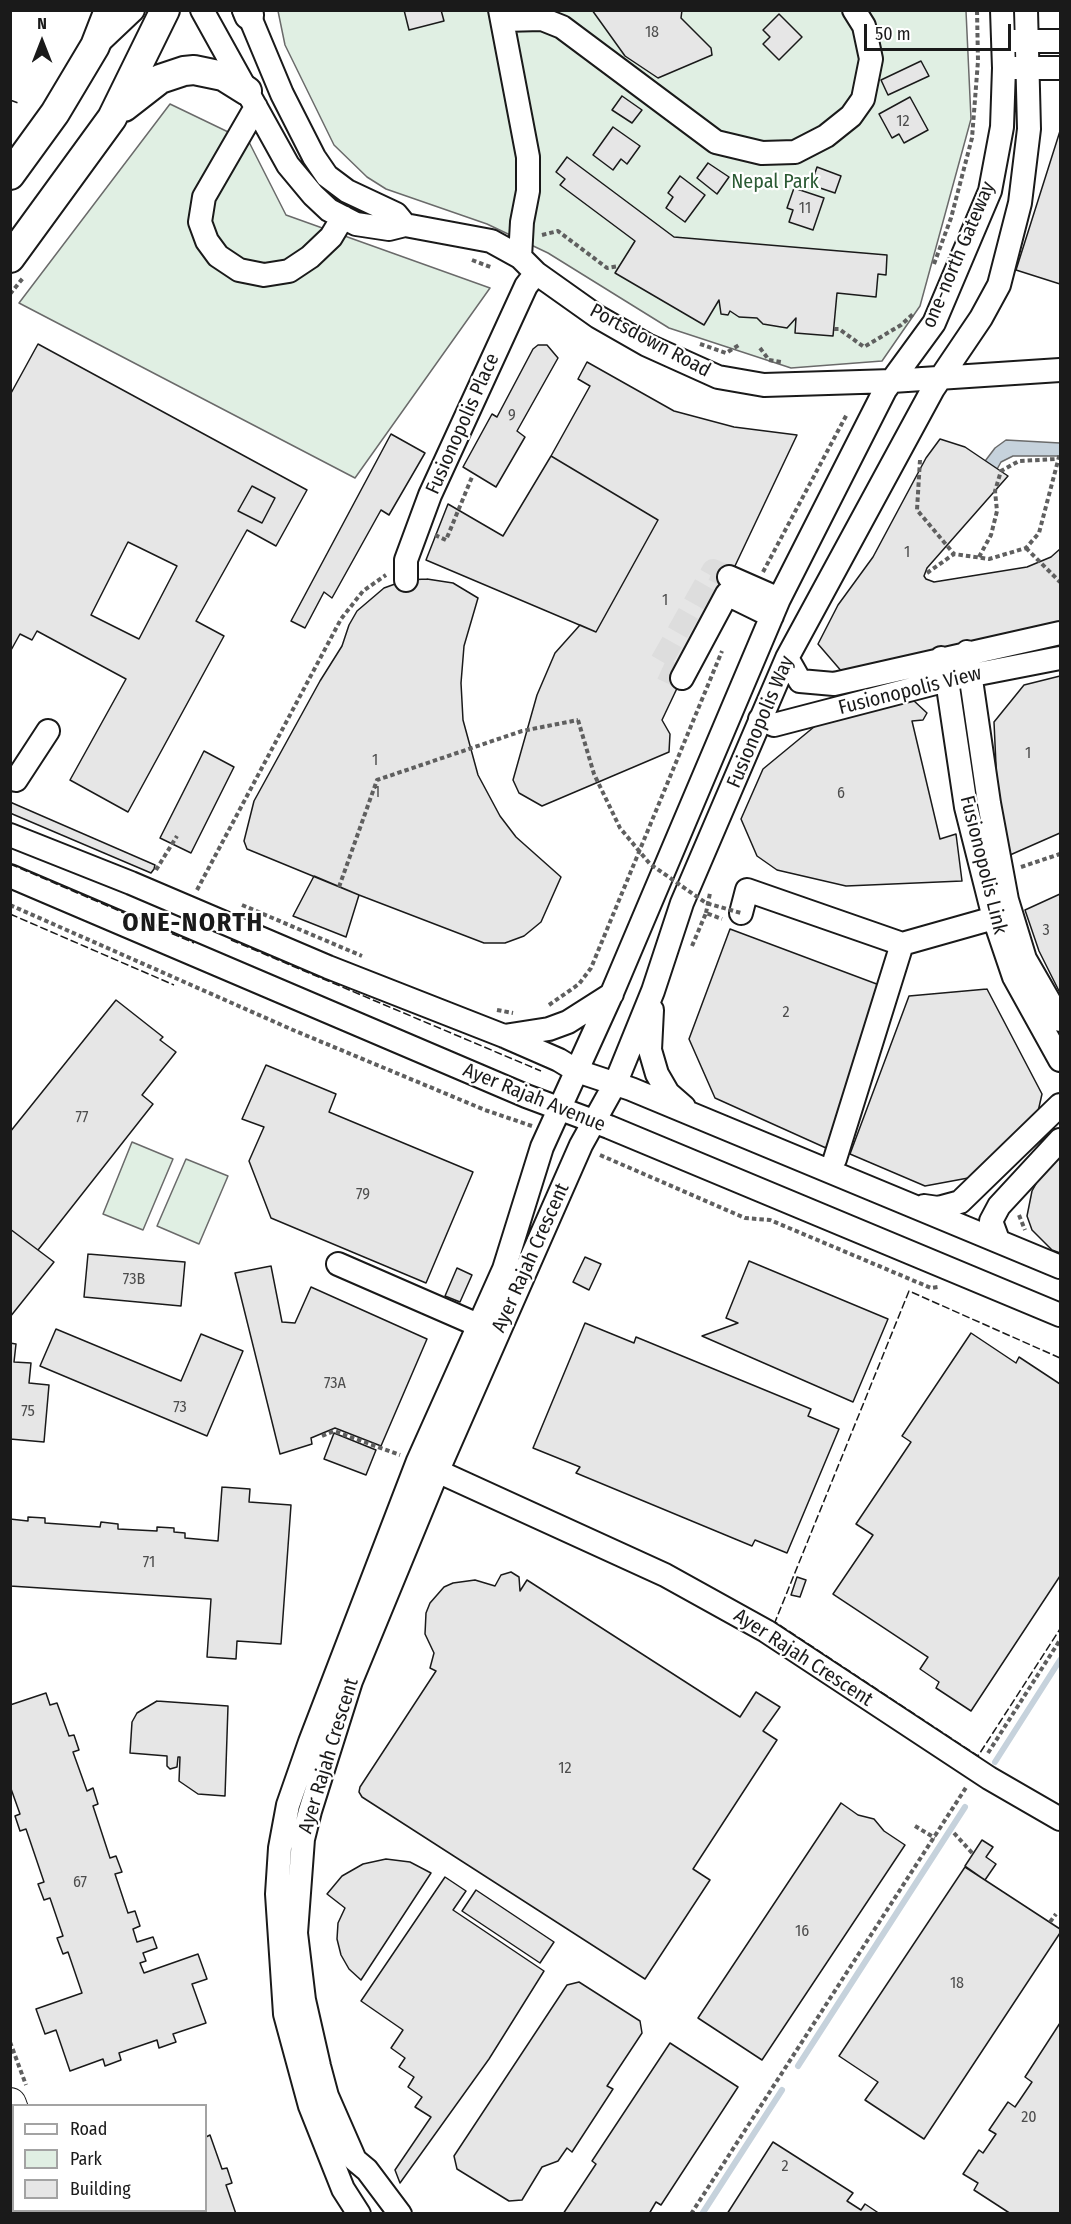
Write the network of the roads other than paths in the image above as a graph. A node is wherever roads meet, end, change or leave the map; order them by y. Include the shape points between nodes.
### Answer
1 (109, 10) edge
2 (133, 10) edge
3 (165, 10) edge
4 (202, 10) edge
5 (854, 10) edge
6 (1002, 10) edge
7 (1026, 10) edge
8 (246, 12) edge
9 (501, 15) edge
10 (1029, 40) junction
11 (1003, 41) junction
12 (1060, 41) edge
13 (95, 46) junction
14 (1004, 68) junction
15 (1030, 68) junction
16 (1060, 68) edge
17 (251, 99) junction
18 (112, 118) junction
19 (10, 175) edge
20 (327, 176) junction
21 (343, 217) junction
22 (522, 222) junction
23 (405, 225) junction
24 (491, 241) junction
25 (10, 258) edge
26 (528, 265) junction
27 (1060, 370) edge
28 (940, 378) junction
29 (892, 381) junction
30 (406, 570) road end
31 (729, 577) tunnel mouth
32 (775, 608) junction
33 (1060, 633) edge
34 (996, 646) junction
35 (967, 652) junction
36 (787, 658) junction
37 (940, 658) junction
38 (1060, 658) edge
39 (896, 669) junction
40 (971, 675) junction
41 (682, 678) dead end
42 (947, 681) junction
43 (760, 719) junction
44 (48, 731) dead end
45 (16, 780) dead end
46 (10, 835) edge
47 (10, 876) edge
48 (994, 918) junction
49 (736, 919) road end
50 (902, 944) junction
51 (653, 991) junction
52 (612, 993) junction
53 (1060, 1020) edge
54 (504, 1036) junction
55 (1060, 1060) edge
56 (577, 1071) junction
57 (616, 1083) junction
58 (526, 1096) junction
59 (1060, 1105) edge
60 (558, 1108) junction
61 (691, 1113) junction
62 (593, 1123) junction
63 (1060, 1140) edge
64 (542, 1147) junction
65 (835, 1159) dead end
66 (913, 1206) junction
67 (998, 1240) junction
68 (338, 1264) dead end
69 (1060, 1267) edge
70 (1060, 1315) edge
71 (478, 1325) junction
72 (427, 1466) junction
73 (1060, 1820) edge
74 (359, 2214) edge
75 (400, 2214) edge

1 - 13 main road
2 - 13 street
3 - 18 main road
4 - 17 street, Portsdown Road
5 - 9 street via 864,26 872,59 863,99 851,116 826,136 795,152 762,153 716,142 562,27 542,19
6 - 11 street, one-north Gateway
7 - 10 street, one-north Gateway
8 - 20 street, Portsdown Road via 282,94
9 - 22 street via 528,157 528,191
10 - 11 street
10 - 12 street
10 - 15 street, one-north Gateway
11 - 14 street, one-north Gateway
13 - 19 main road via 55,113
14 - 15 street
14 - 29 street, one-north Gateway via 1002,127 990,191 934,323
15 - 16 street
15 - 28 street, one-north Gateway via 1029,129 1020,203 999,285
17 - 18 main road via 223,75 184,71 148,87
17 - 21 street, Portsdown Road via 288,165 313,195
17 - 21 street via 204,197 200,222 218,256 239,270 264,275 289,271 331,237
18 - 25 main road
20 - 21 street
20 - 23 street, Portsdown Road via 347,191 396,214
21 - 23 street, Portsdown Road via 356,224 389,229
22 - 24 street
22 - 26 street
23 - 24 street, Portsdown Road
24 - 26 street, Portsdown Road
26 - 29 street, Portsdown Road via 647,345 718,377 764,385
26 - 30 street, Fusionopolis Place via 526,286 447,456
27 - 28 street, Portsdown Road
28 - 29 street, Portsdown Road
28 - 36 street, Fusionopolis Way
29 - 32 street, Fusionopolis Way
31 - 32 street
32 - 41 street via 728,594
32 - 52 street, Fusionopolis Way
33 - 34 street, Fusionopolis View
34 - 35 street, Fusionopolis View
34 - 39 street via 987,643 903,661
35 - 37 street, Fusionopolis View
35 - 40 street, Fusionopolis Link
36 - 39 street, Fusionopolis View via 800,681 834,684
36 - 43 street, Fusionopolis Way
37 - 39 street, Fusionopolis View
37 - 42 street, Fusionopolis Link
38 - 40 street, Fusionopolis View
40 - 42 street, Fusionopolis View
40 - 53 street, Fusionopolis Link via 1001,874 1025,959
42 - 43 street, Fusionopolis View via 774,725
42 - 48 street, Fusionopolis Link via 966,807
43 - 51 street, Fusionopolis Way via 682,903
44 - 45 street
46 - 54 street
47 - 58 street, Ayer Rajah Avenue
48 - 50 street
48 - 55 street, Fusionopolis Link via 1014,977
49 - 50 street via 747,890
50 - 65 street
51 - 57 street, Fusionopolis Way
51 - 61 street via 650,1050 657,1074 668,1093
52 - 54 street via 568,1022
52 - 56 street, Fusionopolis Way
54 - 56 street
56 - 57 street
56 - 60 street, Ayer Rajah Crescent
57 - 61 street
57 - 62 street, Ayer Rajah Crescent
58 - 60 street, Ayer Rajah Avenue
58 - 64 street via 539,1122
59 - 66 street via 960,1202 938,1208
60 - 62 street, Ayer Rajah Avenue
60 - 64 street, Ayer Rajah Crescent
61 - 66 street
62 - 70 street, Ayer Rajah Avenue
62 - 72 street, Ayer Rajah Crescent
63 - 67 street via 999,1206 991,1221
64 - 71 street, Ayer Rajah Crescent via 504,1269
66 - 67 street
67 - 69 street
68 - 71 street
71 - 72 street, Ayer Rajah Crescent
72 - 73 street, Ayer Rajah Crescent via 665,1575 766,1631 982,1762
72 - 74 street, Ayer Rajah Crescent via 303,1758 280,1848 277,1894 285,2014 309,2106 343,2190
72 - 75 street, Ayer Rajah Crescent via 310,1811 296,1905 304,2000 327,2096 355,2160 368,2170

